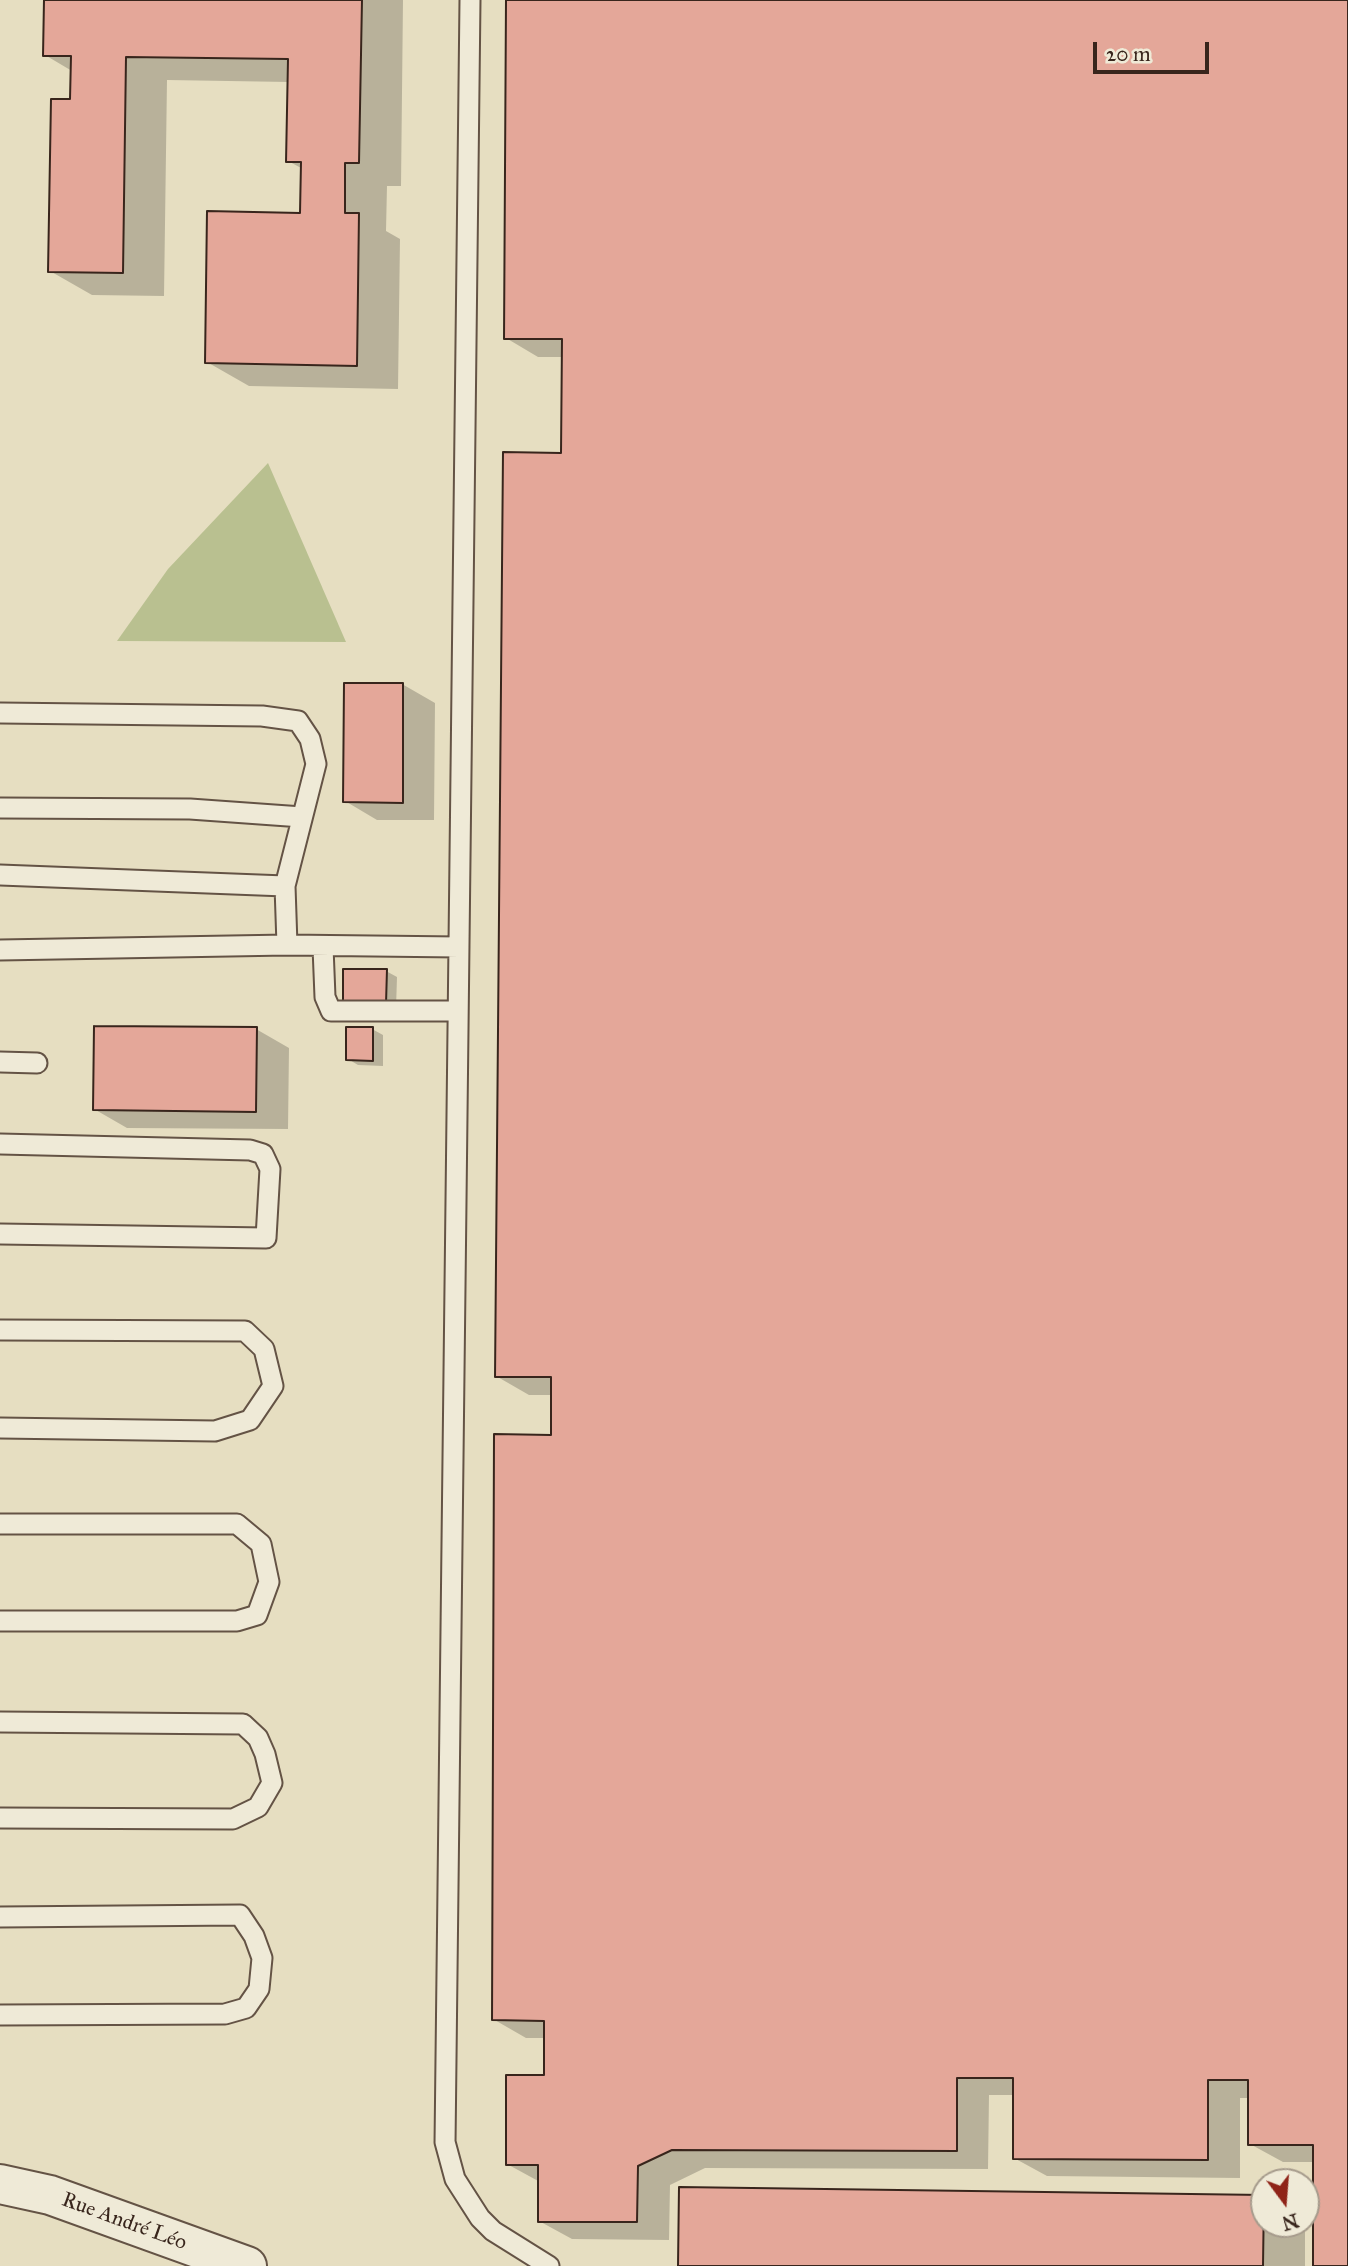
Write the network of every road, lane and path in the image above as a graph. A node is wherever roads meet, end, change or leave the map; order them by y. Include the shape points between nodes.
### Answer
1 (470, 0) edge
2 (0, 713) edge
3 (0, 808) edge
4 (302, 817) junction
5 (0, 875) edge
6 (285, 886) junction
7 (287, 945) junction
8 (323, 947) junction
9 (459, 947) junction
10 (0, 950) edge
11 (458, 1011) junction
12 (0, 1062) edge
13 (37, 1063) dead end
14 (0, 1144) edge
15 (0, 1234) edge
16 (0, 1330) edge
17 (0, 1428) edge
18 (0, 1524) edge
19 (0, 1621) edge
20 (0, 1722) edge
21 (0, 1818) edge
22 (0, 1917) edge
23 (0, 2015) edge
24 (0, 2184) edge
25 (247, 2266) edge
26 (549, 2266) edge

1 - 9 lane
2 - 4 lane via 262,716 298,721 310,739 316,764
3 - 4 lane via 190,808
4 - 6 lane
5 - 6 lane
6 - 7 lane
7 - 8 lane
7 - 10 lane
8 - 9 lane
8 - 11 lane via 325,997 331,1012
9 - 11 lane
11 - 26 lane via 445,2142 455,2179 480,2218
12 - 13 lane
14 - 15 lane via 250,1150 262,1154 270,1169 266,1238
16 - 17 lane via 245,1331 264,1349 272,1386 250,1420 215,1431
18 - 19 lane via 237,1524 261,1544 269,1583 257,1615 237,1621
20 - 21 lane via 243,1724 258,1738 272,1783 258,1807 233,1819
22 - 23 lane via 240,1915 262,1958 259,1989 246,2008 225,2014
24 - 25 street, Rue André Léo via 50,2195

